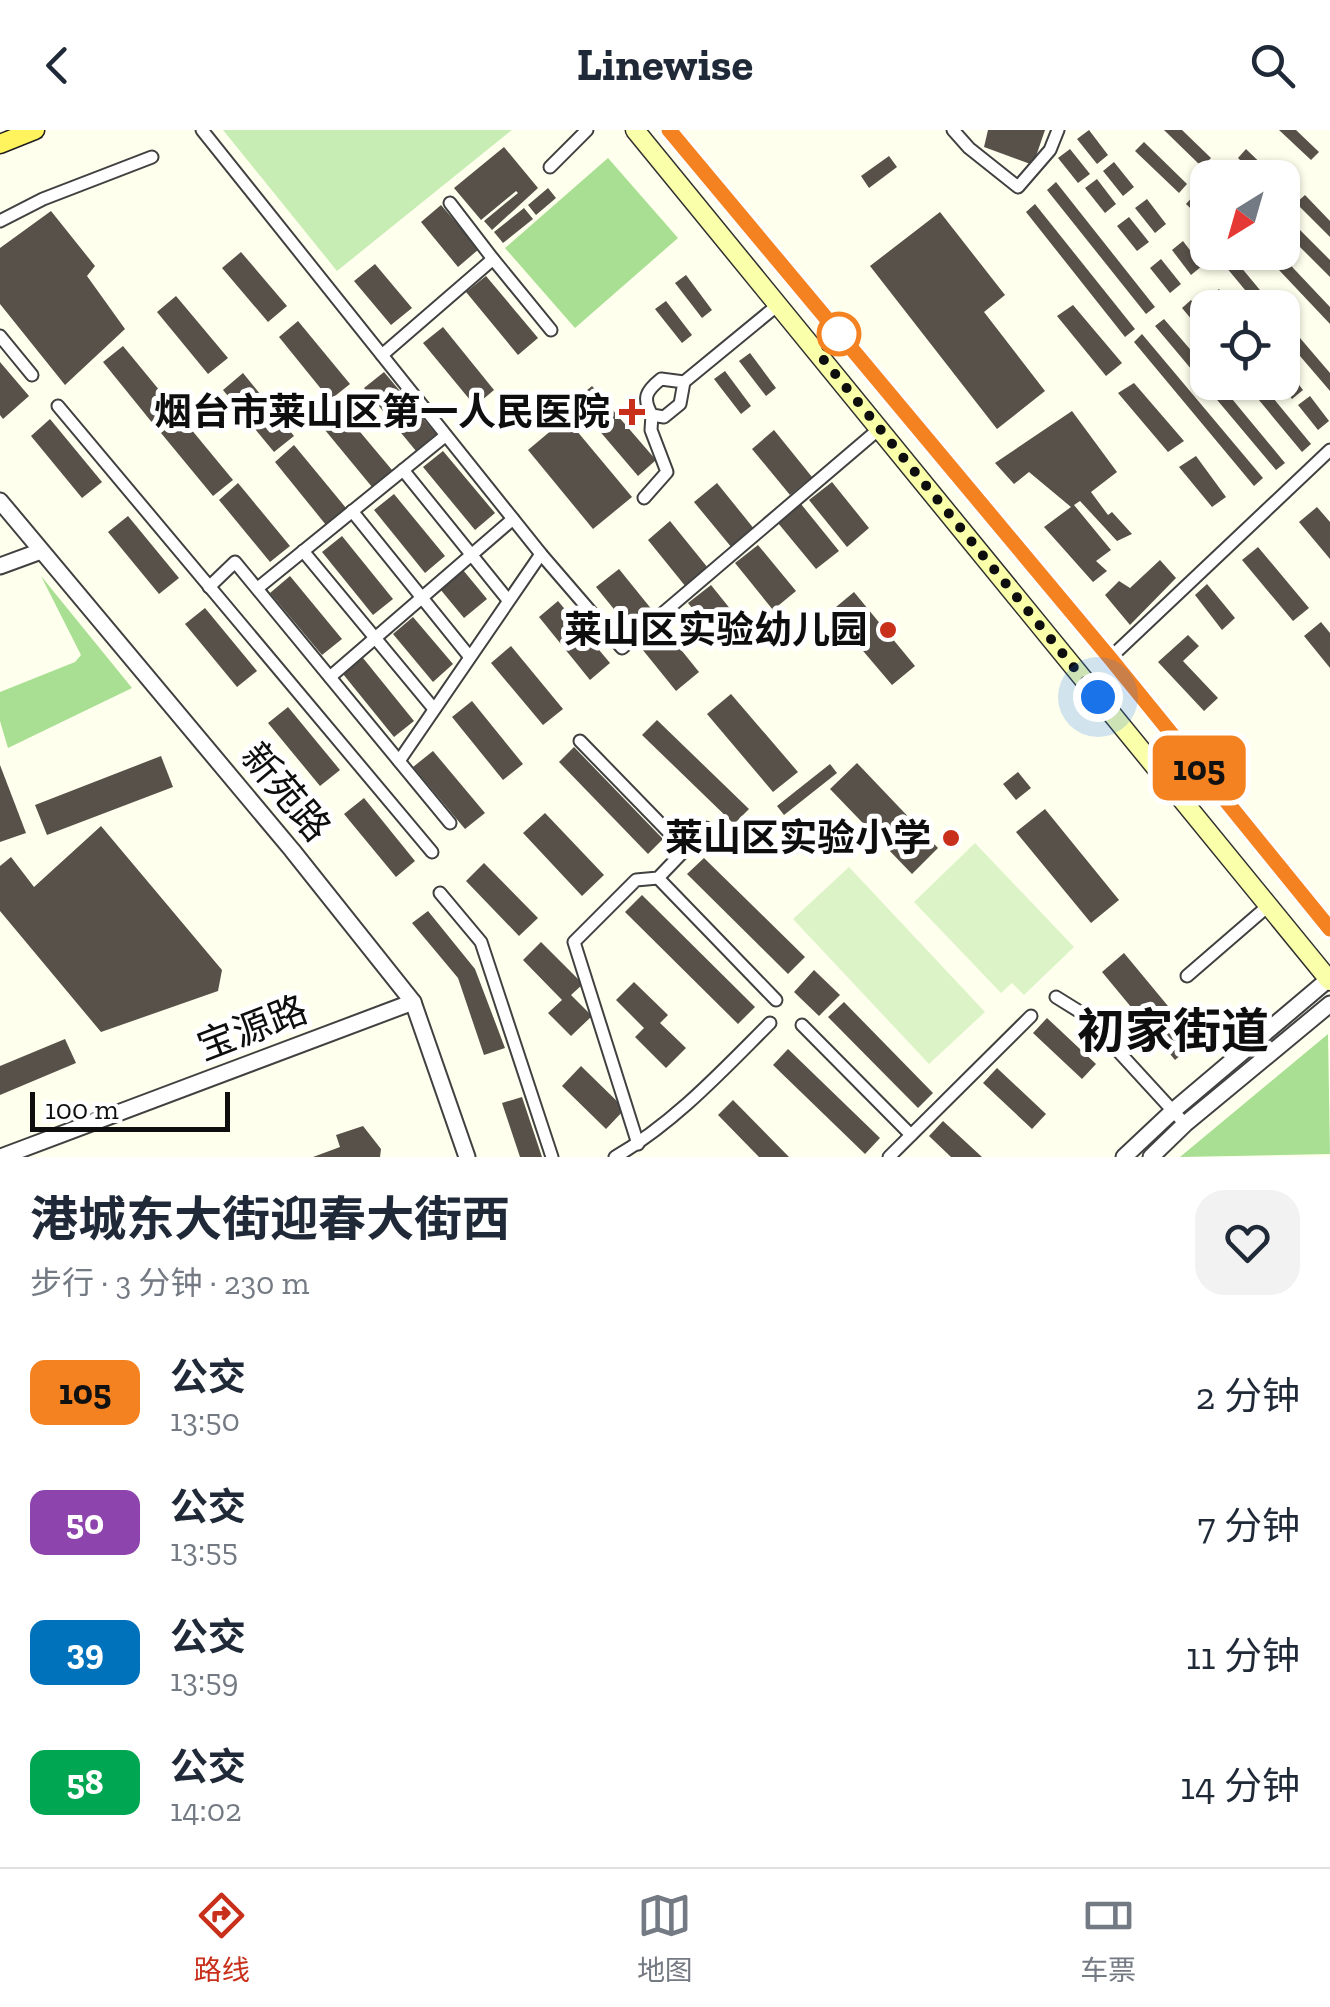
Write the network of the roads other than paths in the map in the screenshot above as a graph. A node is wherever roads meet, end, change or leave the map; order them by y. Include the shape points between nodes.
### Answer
1 (35, 130) edge
2 (202, 130) edge
3 (587, 130) edge
4 (635, 130) edge
5 (668, 130) edge
6 (954, 130) edge
7 (1058, 130) edge
8 (0, 144) edge
9 (152, 158) dead end
10 (550, 167) dead end
11 (450, 203) dead end
12 (0, 221) edge
13 (494, 259) junction
14 (779, 304) junction
15 (551, 330) dead end
16 (0, 336) edge
17 (382, 355) junction
18 (32, 375) dead end
19 (684, 382) junction
20 (58, 406) dead end
21 (652, 415) junction
22 (880, 429) junction
23 (445, 436) junction
24 (1330, 450) edge
25 (403, 470) junction
26 (644, 498) dead end
27 (0, 500) edge
28 (352, 511) junction
29 (512, 519) junction
30 (41, 551) junction
31 (304, 551) junction
32 (541, 554) junction
33 (471, 555) junction
34 (0, 566) edge
35 (208, 587) junction
36 (259, 587) junction
37 (421, 596) junction
38 (508, 600) junction
39 (374, 639) junction
40 (468, 656) junction
41 (1110, 658) junction
42 (330, 677) junction
43 (434, 709) junction
44 (580, 741) dead end
45 (399, 761) junction
46 (450, 823) dead end
47 (706, 828) dead end
48 (686, 849) junction
49 (432, 852) dead end
50 (658, 878) junction
51 (440, 893) dead end
52 (1268, 906) junction
53 (1330, 930) edge
54 (1187, 976) dead end
55 (1330, 980) edge
56 (1056, 997) dead end
57 (776, 1000) dead end
58 (413, 1002) junction
59 (1330, 1004) edge
60 (1032, 1016) dead end
61 (770, 1023) dead end
62 (802, 1026) dead end
63 (1174, 1110) junction
64 (1185, 1124) junction
65 (911, 1135) junction
66 (638, 1144) junction
67 (1, 1157) edge
68 (467, 1157) edge
69 (552, 1157) edge
70 (615, 1157) edge
71 (888, 1157) edge
72 (1124, 1157) edge
73 (1151, 1157) edge

1 - 8 main road
2 - 17 street
3 - 10 street
4 - 14 main road
5 - 41 main road
6 - 7 street via 1018,187
9 - 12 street
11 - 13 street
13 - 15 street
13 - 17 street
14 - 19 street
14 - 22 main road
16 - 18 street
17 - 23 street
19 - 21 street via 680,404 664,417
19 - 21 street via 660,379 651,387 645,403
20 - 35 street
21 - 26 street via 667,472
22 - 32 street via 622,648
22 - 52 main road
23 - 25 street
23 - 29 street
24 - 41 street
25 - 28 street
25 - 33 street
27 - 30 street, 新苑路
28 - 31 street
28 - 37 street
29 - 32 street
29 - 33 street
30 - 34 street
30 - 58 street, 新苑路
31 - 36 street
31 - 39 street
32 - 38 street
33 - 37 street
33 - 38 street
35 - 36 street via 235,562
35 - 49 street
36 - 42 street
37 - 39 street
37 - 40 street
38 - 40 street
39 - 42 street
39 - 43 street
40 - 43 street
41 - 53 main road
42 - 45 street
43 - 45 street
44 - 48 street
45 - 46 street
47 - 48 street
48 - 50 street
50 - 57 street
50 - 66 street via 636,880 574,942
51 - 69 street via 481,942
52 - 54 street
52 - 55 main road
55 - 63 street
56 - 63 street via 1085,1015
58 - 67 street, 宝源路
58 - 68 street, 新苑路
59 - 64 street
60 - 65 street
61 - 66 street
62 - 65 street
63 - 64 street
63 - 72 street
64 - 73 street
65 - 71 street
66 - 70 street

